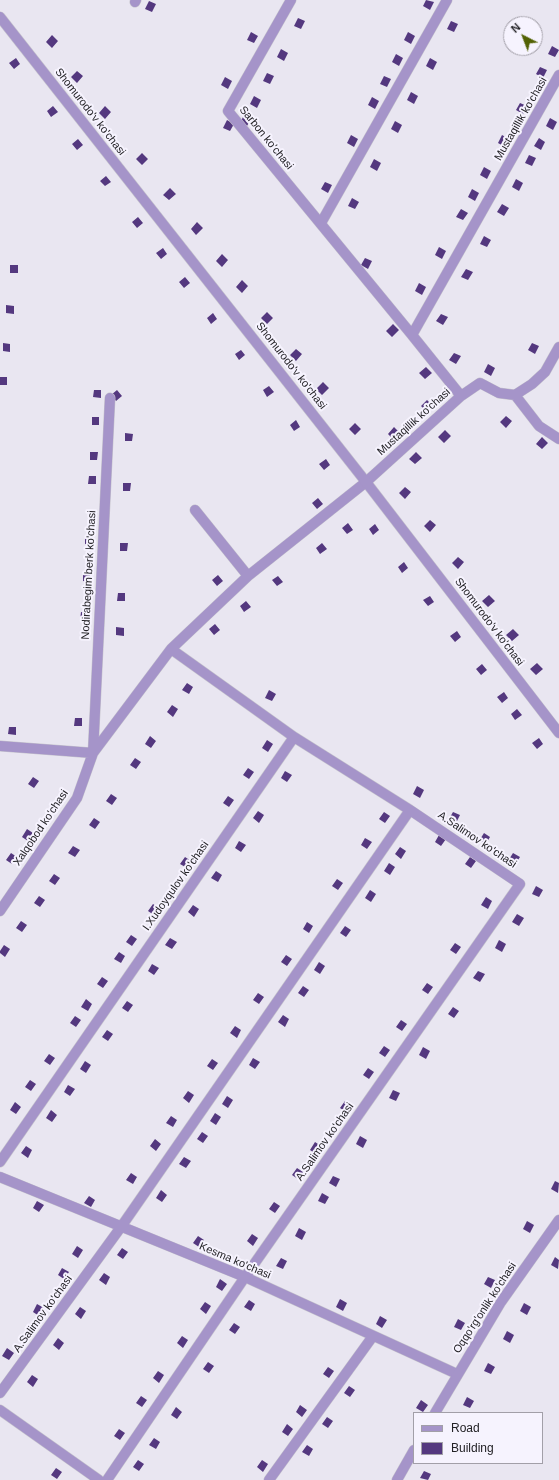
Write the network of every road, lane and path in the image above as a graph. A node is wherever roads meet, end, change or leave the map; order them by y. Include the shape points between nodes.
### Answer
1 (291, 0) edge
2 (447, 0) edge
3 (0, 16) edge
4 (559, 75) edge
5 (321, 223) junction
6 (412, 335) junction
7 (559, 347) edge
8 (515, 395) junction
9 (461, 396) junction
10 (110, 398) dead end
11 (559, 439) edge
12 (366, 482) junction
13 (195, 510) dead end
14 (248, 576) junction
15 (172, 649) junction
16 (559, 733) edge
17 (294, 737) junction
18 (0, 746) edge
19 (93, 753) junction
20 (410, 810) junction
21 (0, 911) edge
22 (0, 1162) edge
23 (0, 1177) edge
24 (559, 1220) edge
25 (121, 1227) junction
26 (245, 1277) junction
27 (373, 1336) junction
28 (457, 1374) junction
29 (0, 1393) edge
30 (0, 1410) edge
31 (436, 1412) edge
32 (413, 1452) edge
33 (98, 1480) edge
34 (107, 1480) edge
35 (269, 1480) edge
36 (397, 1480) edge

1 - 5 street, Sarbon ko'chasi via 228,110
2 - 5 street
3 - 12 street, Shomurodo'v ko'chasi
4 - 6 street, Mustaqillik ko'chasi
5 - 6 street, Sarbon ko'chasi
6 - 9 street, Mustaqillik ko'chasi
7 - 8 street via 545,372
8 - 9 street via 500,393 480,383
8 - 11 street via 539,426
9 - 12 street, Mustaqillik ko'chasi
10 - 19 street, Nodirabegim berk ko'chasi
12 - 14 street, Mustaqillik ko'chasi
12 - 16 street, Shomurodo'v ko'chasi
13 - 14 street
14 - 15 street, Mustaqillik ko'chasi
15 - 17 street
15 - 19 street, Mustaqillik ko'chasi
17 - 20 street
17 - 22 street, I.Xudoyqulov ko'chasi
18 - 19 street
19 - 21 street, Xalqobod ko'chasi via 77,798
20 - 25 street, A.Salimov ko'chasi
20 - 26 street, A.Salimov ko'chasi via 520,884
23 - 25 street, Kesma ko'chasi
24 - 28 street, Oqqo'rg'onlik ko'chasi via 501,1302
25 - 26 street, Kesma ko'chasi
25 - 29 street, A.Salimov ko'chasi
26 - 27 street, Kesma ko'chasi
26 - 34 street, A.Salimov ko'chasi
27 - 28 street, Kesma ko'chasi
27 - 35 street
28 - 31 street, Oqqo'rg'onlik ko'chasi
30 - 33 street
32 - 36 street

